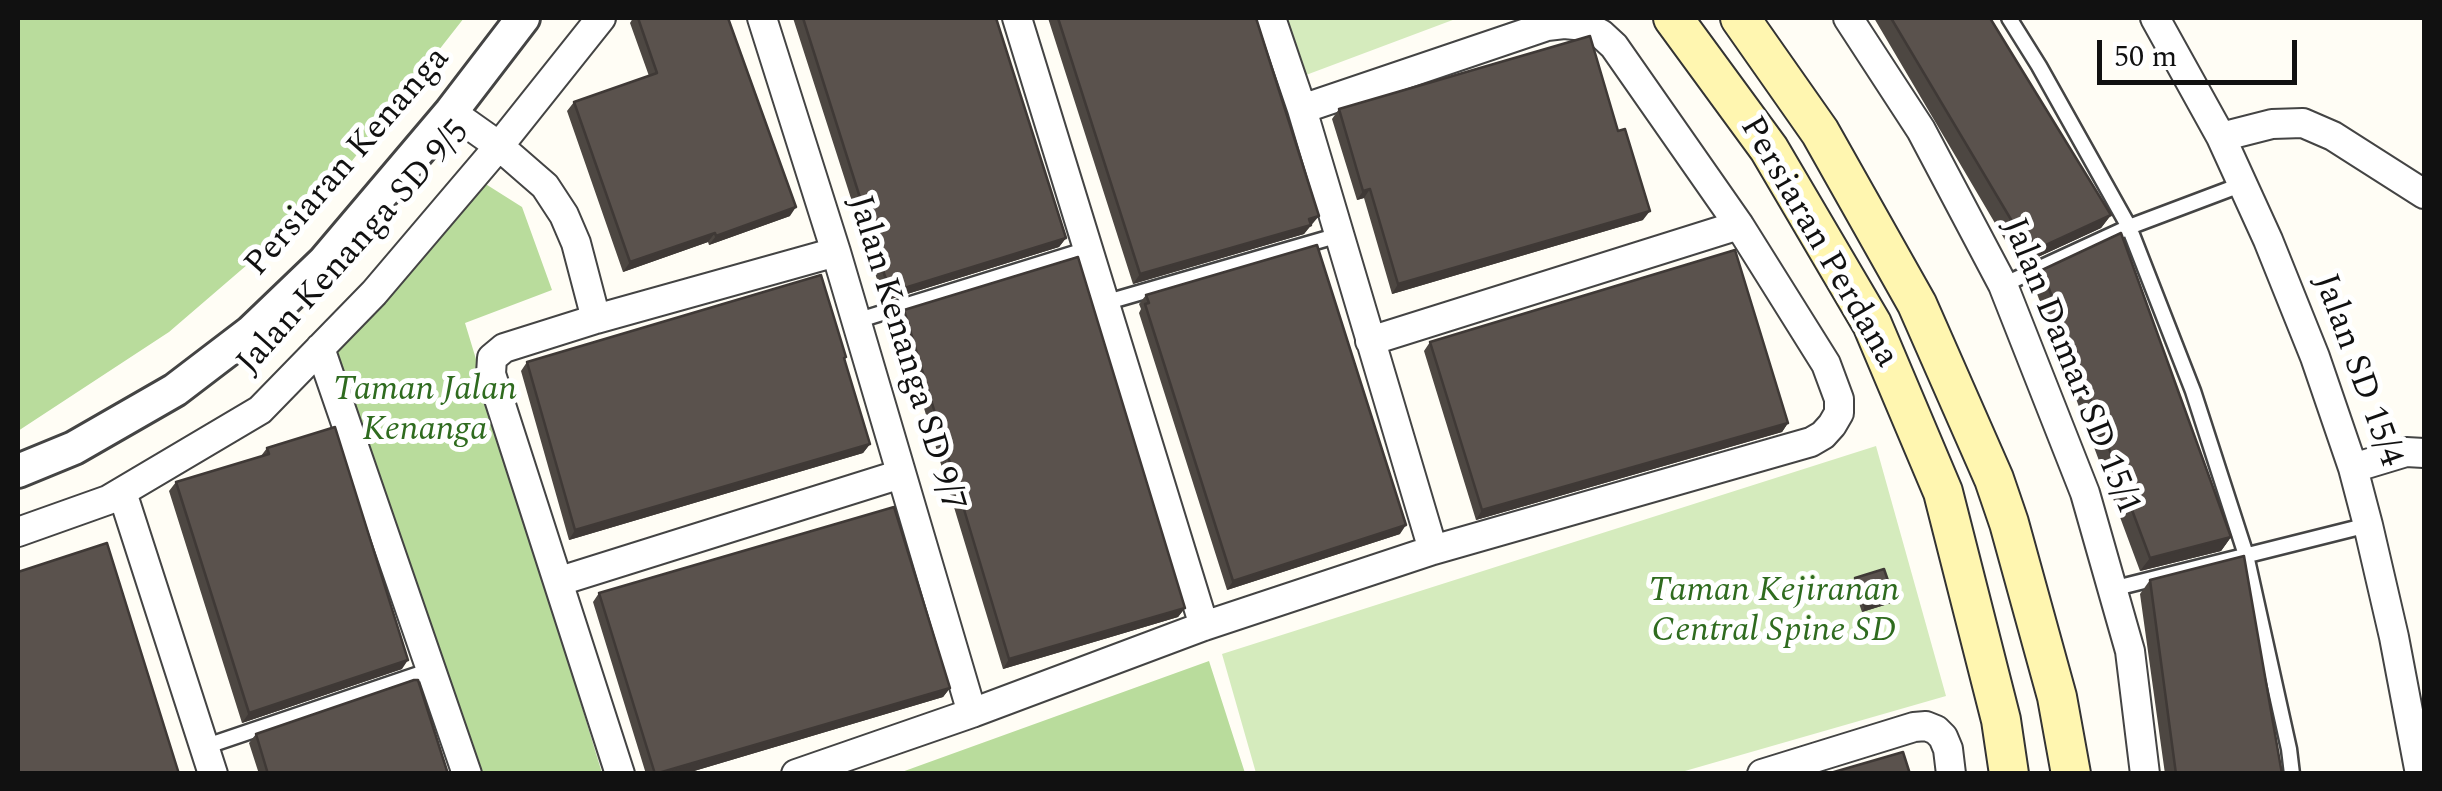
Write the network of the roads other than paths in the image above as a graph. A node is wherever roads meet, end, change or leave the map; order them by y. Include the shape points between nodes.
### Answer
1 (523, 18) edge
2 (601, 18) edge
3 (762, 18) edge
4 (1017, 18) edge
5 (1271, 18) edge
6 (1673, 18) edge
7 (1740, 18) edge
8 (1848, 18) edge
9 (2009, 18) edge
10 (2155, 18) edge
11 (1302, 109) junction
12 (451, 112) junction
13 (2221, 137) junction
14 (499, 146) junction
15 (2243, 184) junction
16 (2424, 194) edge
17 (1739, 225) junction
18 (2129, 227) junction
19 (1339, 235) junction
20 (1088, 249) junction
21 (836, 252) junction
22 (2003, 285) junction
23 (1104, 302) junction
24 (1917, 304) junction
25 (596, 319) junction
26 (856, 321) junction
27 (1872, 324) junction
28 (1370, 341) junction
29 (320, 348) junction
30 (2424, 453) edge
31 (2354, 468) junction
32 (18, 471) edge
33 (901, 474) junction
34 (122, 492) junction
35 (2368, 525) junction
36 (18, 532) edge
37 (1432, 550) junction
38 (2246, 556) junction
39 (560, 581) junction
40 (2112, 589) junction
41 (1204, 626) junction
42 (431, 670) junction
43 (972, 713) junction
44 (208, 760) edge
45 (466, 774) edge
46 (620, 774) edge
47 (796, 774) edge
48 (1762, 774) edge
49 (1951, 774) edge
50 (2009, 774) edge
51 (2070, 774) edge
52 (2146, 774) edge
53 (2292, 774) edge
54 (2420, 774) edge

1 - 12 street, Persiaran Kenanga
2 - 14 street, Jalan Kenanga SD 9/5
3 - 21 street, Jalan Kenanga SD 9/7
4 - 20 street
5 - 11 street
6 - 27 main road, Persiaran Perdana via 1769,149
7 - 24 main road, Persiaran Perdana via 1820,132
8 - 22 street, Jalan Damar SD 15/1 via 1921,130
9 - 18 lane
10 - 13 street, Jalan SD 15/4
11 - 17 street via 1547,26 1586,26 1614,46
11 - 19 street
12 - 14 street
12 - 32 street, Persiaran Kenanga via 324,262 252,332 175,390 74,448
13 - 15 street, Jalan SD 15/4
13 - 16 street via 2303,124
14 - 25 street via 544,186 564,215
14 - 29 street, Jalan Kenanga SD 9/5
15 - 18 lane
15 - 31 street, Jalan SD 15/4
17 - 28 street
17 - 37 street via 1826,364 1839,399 1824,435
18 - 22 lane
18 - 38 lane via 2194,391
19 - 23 lane
19 - 28 street
20 - 23 street
20 - 26 lane
21 - 25 street
21 - 26 street, Jalan Kenanga SD 9/7
22 - 40 street, Jalan Damar SD 15/1 via 2085,493
23 - 41 street
24 - 27 main road
24 - 51 main road, Persiaran Perdana via 2009,523 2057,697
25 - 39 street via 504,348 490,366
26 - 33 street, Jalan Kenanga SD 9/7
27 - 50 main road, Persiaran Perdana via 1944,492
28 - 37 street
29 - 34 street, Jalan Kenanga SD 9/5 via 260,410
29 - 42 street
30 - 31 street
31 - 35 street, Jalan SD 15/4
33 - 39 street
33 - 43 street, Jalan Kenanga SD 9/7
34 - 36 street, Jalan Kenanga SD 9/5
34 - 44 street
35 - 38 lane
35 - 54 street, Jalan SD 15/4
37 - 41 street
38 - 40 lane
38 - 53 lane
39 - 46 street
40 - 52 street, Jalan Damar SD 15/1 via 2130,651
41 - 43 street
42 - 44 lane
42 - 45 street
43 - 47 street
48 - 49 street via 1926,726 1943,738

